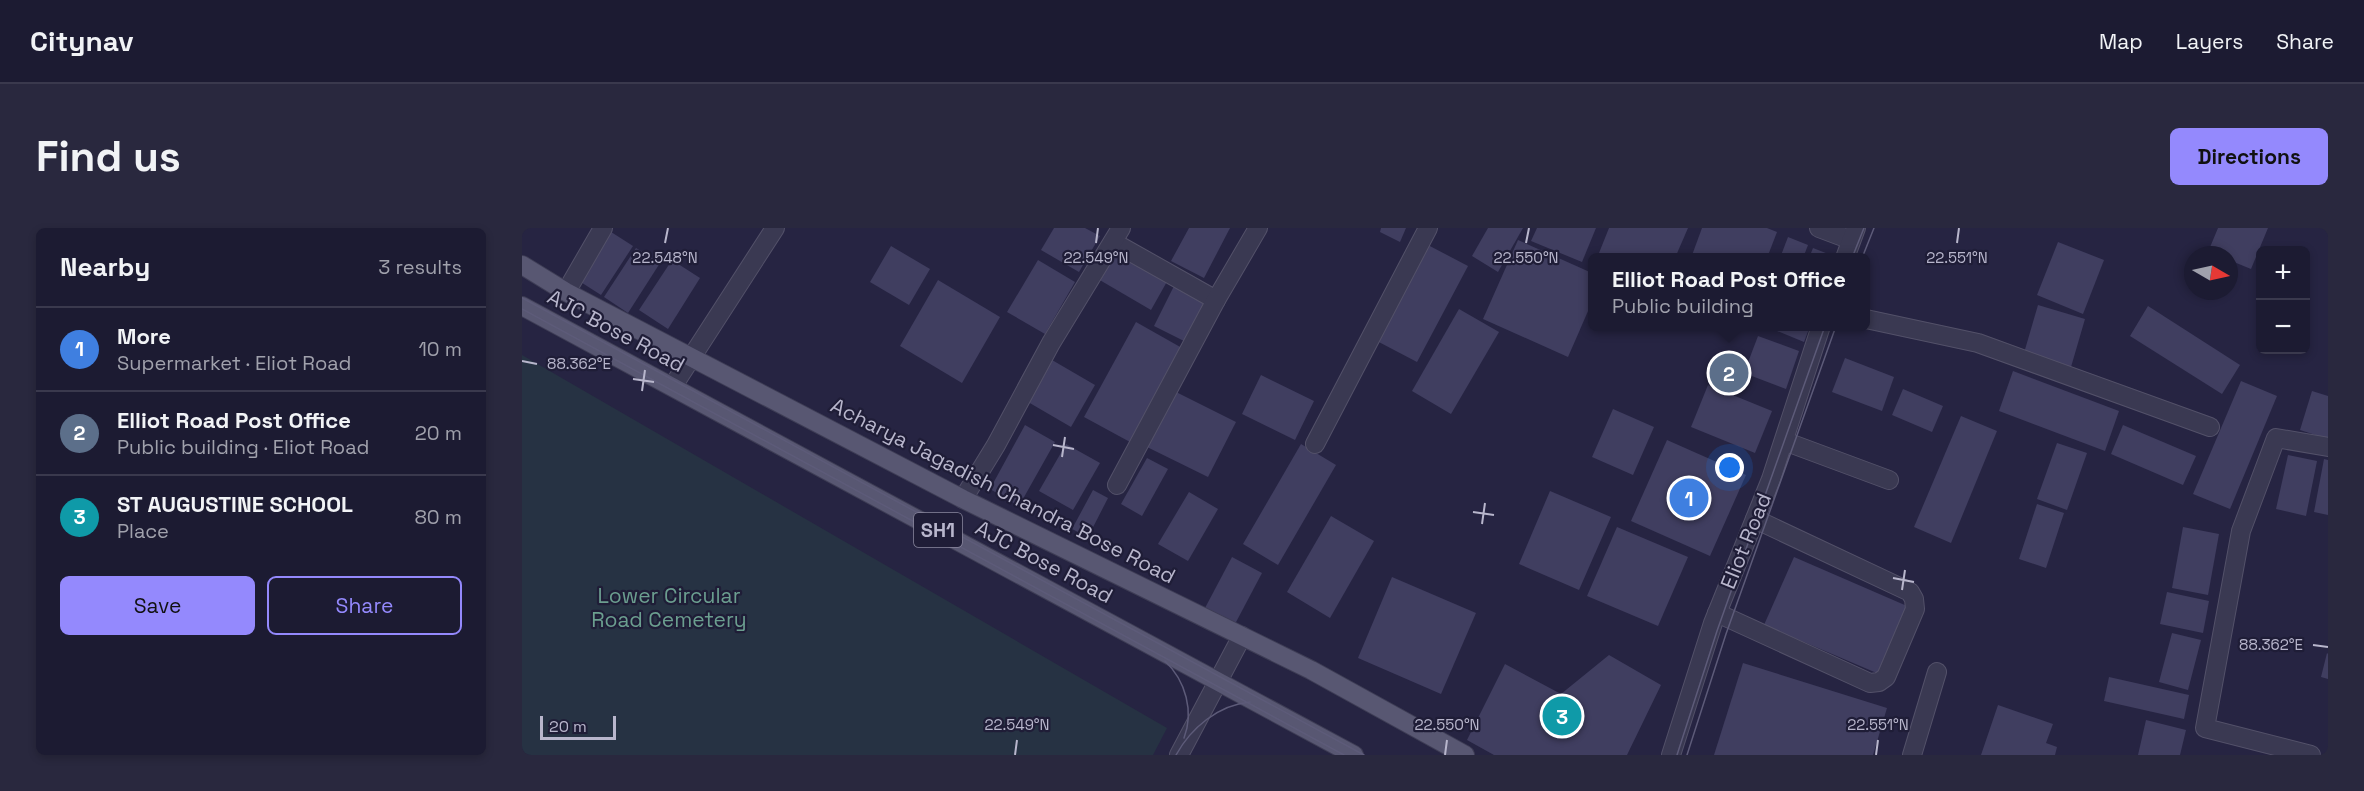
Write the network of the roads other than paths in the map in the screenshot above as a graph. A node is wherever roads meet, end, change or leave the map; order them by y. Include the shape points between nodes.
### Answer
1 (603, 228) edge
2 (775, 228) edge
3 (1258, 228) edge
4 (1428, 228) edge
5 (1819, 228) edge
6 (1117, 235) edge
7 (1850, 242) edge
8 (522, 265) edge
9 (566, 292) junction
10 (1215, 300) junction
11 (522, 306) edge
12 (1870, 320) edge
13 (1820, 331) edge
14 (691, 358) junction
15 (673, 386) junction
16 (2210, 427) dead end
17 (1784, 441) junction
18 (1315, 444) dead end
19 (2328, 447) edge
20 (1889, 480) dead end
21 (1117, 485) dead end
22 (963, 499) junction
23 (1755, 519) junction
24 (1717, 613) junction
25 (1242, 636) junction
26 (1937, 672) dead end
27 (1218, 682) junction
28 (1179, 755) edge
29 (1354, 755) edge
30 (1465, 755) edge
31 (1671, 755) edge
32 (1912, 755) edge
33 (2311, 755) edge

1 - 9 street
2 - 14 street
3 - 10 street
4 - 18 street
5 - 7 street
6 - 10 street
6 - 22 street
8 - 9 main road, Acharya Jagadish Chandra Bose Road
9 - 14 main road, Acharya Jagadish Chandra Bose Road
10 - 21 street
11 - 15 main road, AJC Bose Road / SH1
12 - 16 street via 1977,343
13 - 17 street, Eliot Road
14 - 15 street
14 - 22 main road, Acharya Jagadish Chandra Bose Road
15 - 27 main road, AJC Bose Road / SH1
17 - 20 street
17 - 23 street, Eliot Road
19 - 33 street via 2276,438 2241,531 2205,728
22 - 25 main road, Acharya Jagadish Chandra Bose Road
23 - 24 street, Eliot Road
23 - 24 street via 1910,592 1915,609 1886,677 1870,683
24 - 31 street, Eliot Road
25 - 27 street
25 - 30 main road, Acharya Jagadish Chandra Bose Road
26 - 32 street
27 - 28 street
27 - 29 main road, AJC Bose Road / SH1

